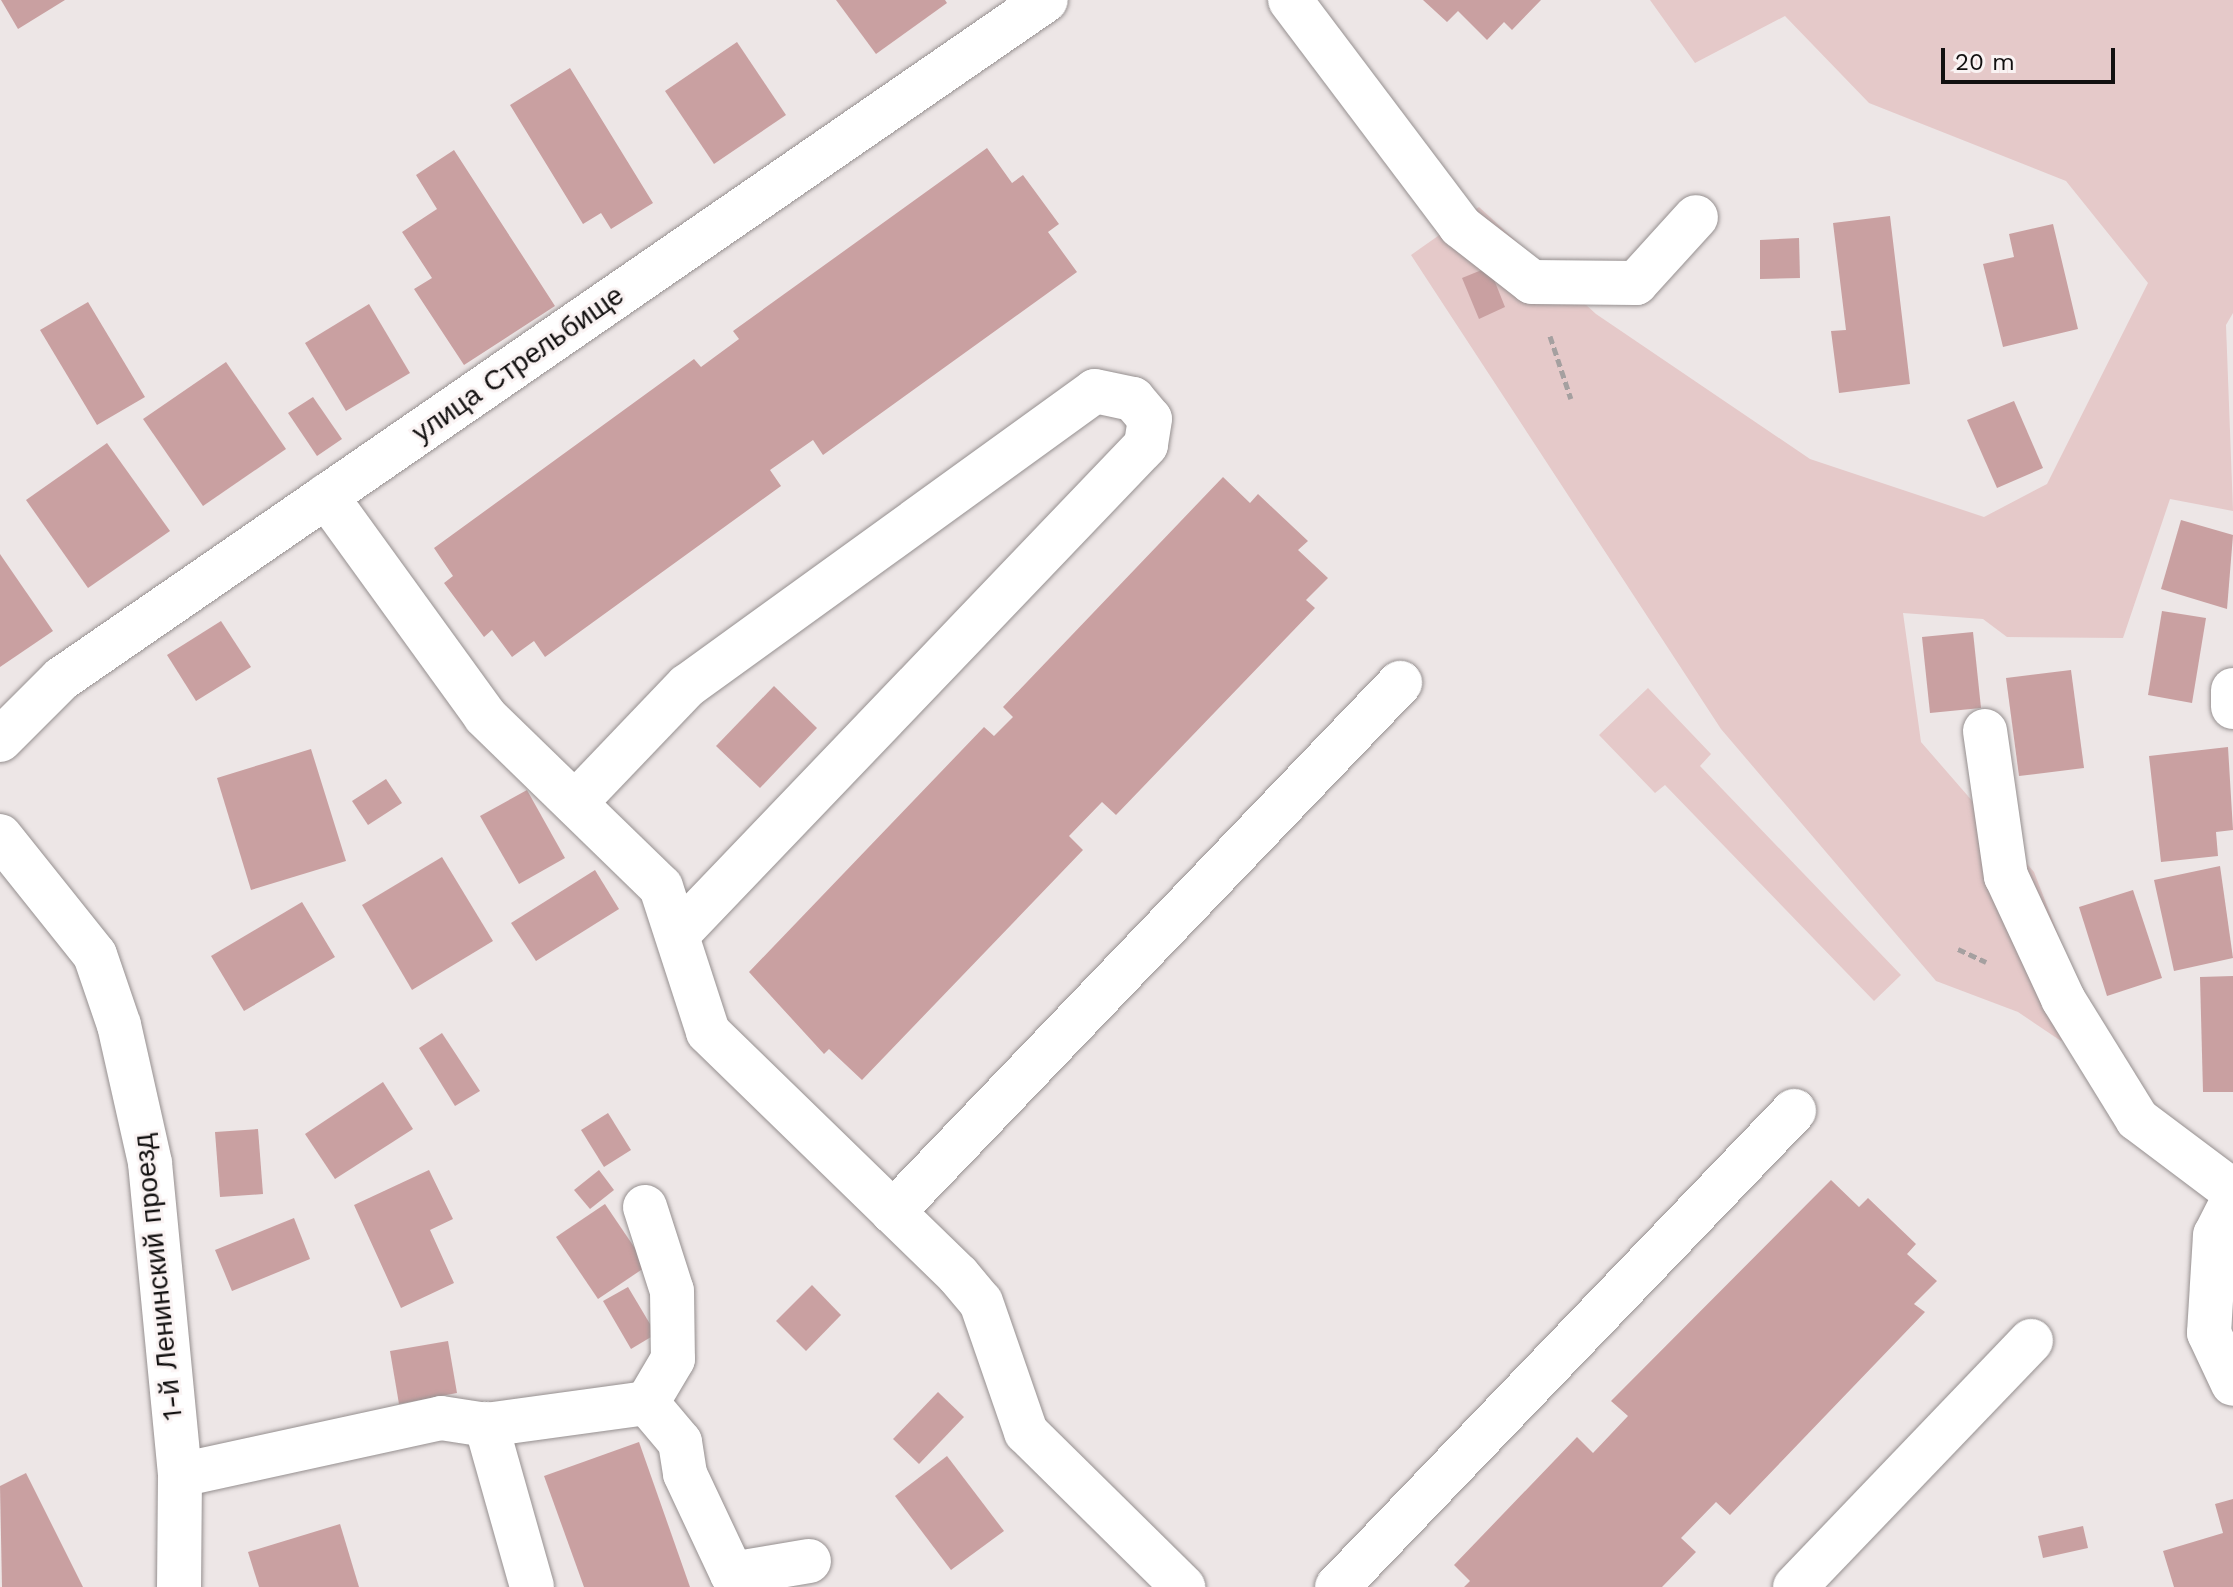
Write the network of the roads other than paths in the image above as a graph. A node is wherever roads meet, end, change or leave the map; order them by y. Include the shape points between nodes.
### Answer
1 (1046, 0) edge
2 (1290, 0) edge
3 (1696, 217) dead end
4 (326, 496) junction
5 (1400, 683) dead end
6 (2233, 690) edge
7 (2233, 707) edge
8 (1985, 731) dead end
9 (0, 740) edge
10 (575, 803) junction
11 (0, 836) edge
12 (677, 935) junction
13 (1794, 1111) dead end
14 (2233, 1191) edge
15 (2233, 1200) edge
16 (645, 1207) dead end
17 (893, 1212) junction
18 (2031, 1341) dead end
19 (2233, 1384) edge
20 (647, 1403) junction
21 (486, 1424) junction
22 (180, 1475) junction
23 (809, 1561) dead end
24 (179, 1587) edge
25 (532, 1587) edge
26 (1183, 1587) edge
27 (1337, 1587) edge
28 (1795, 1587) edge

1 - 4 street, улица Стрельбище
2 - 3 street via 1460,226 1532,282 1636,283
4 - 9 street, улица Стрельбище via 61,679
4 - 10 street via 485,716
5 - 17 street
6 - 7 street
8 - 14 street via 2006,876 2063,999 2137,1119
10 - 12 street via 661,887
10 - 12 street via 687,686 1095,391 1133,399 1150,419 1146,445
11 - 22 street, 1-й Ленинский проезд via 51,890 95,955 130,1071 150,1163
12 - 17 street via 708,1032
13 - 27 street
15 - 19 street via 2215,1235 2209,1333
16 - 20 street via 672,1291 673,1359
17 - 26 street via 981,1302 1026,1432
18 - 28 street
20 - 21 street
20 - 23 street via 680,1442 685,1474 732,1574
21 - 22 street via 441,1418
21 - 25 street
22 - 24 street, 1-й Ленинский проезд

